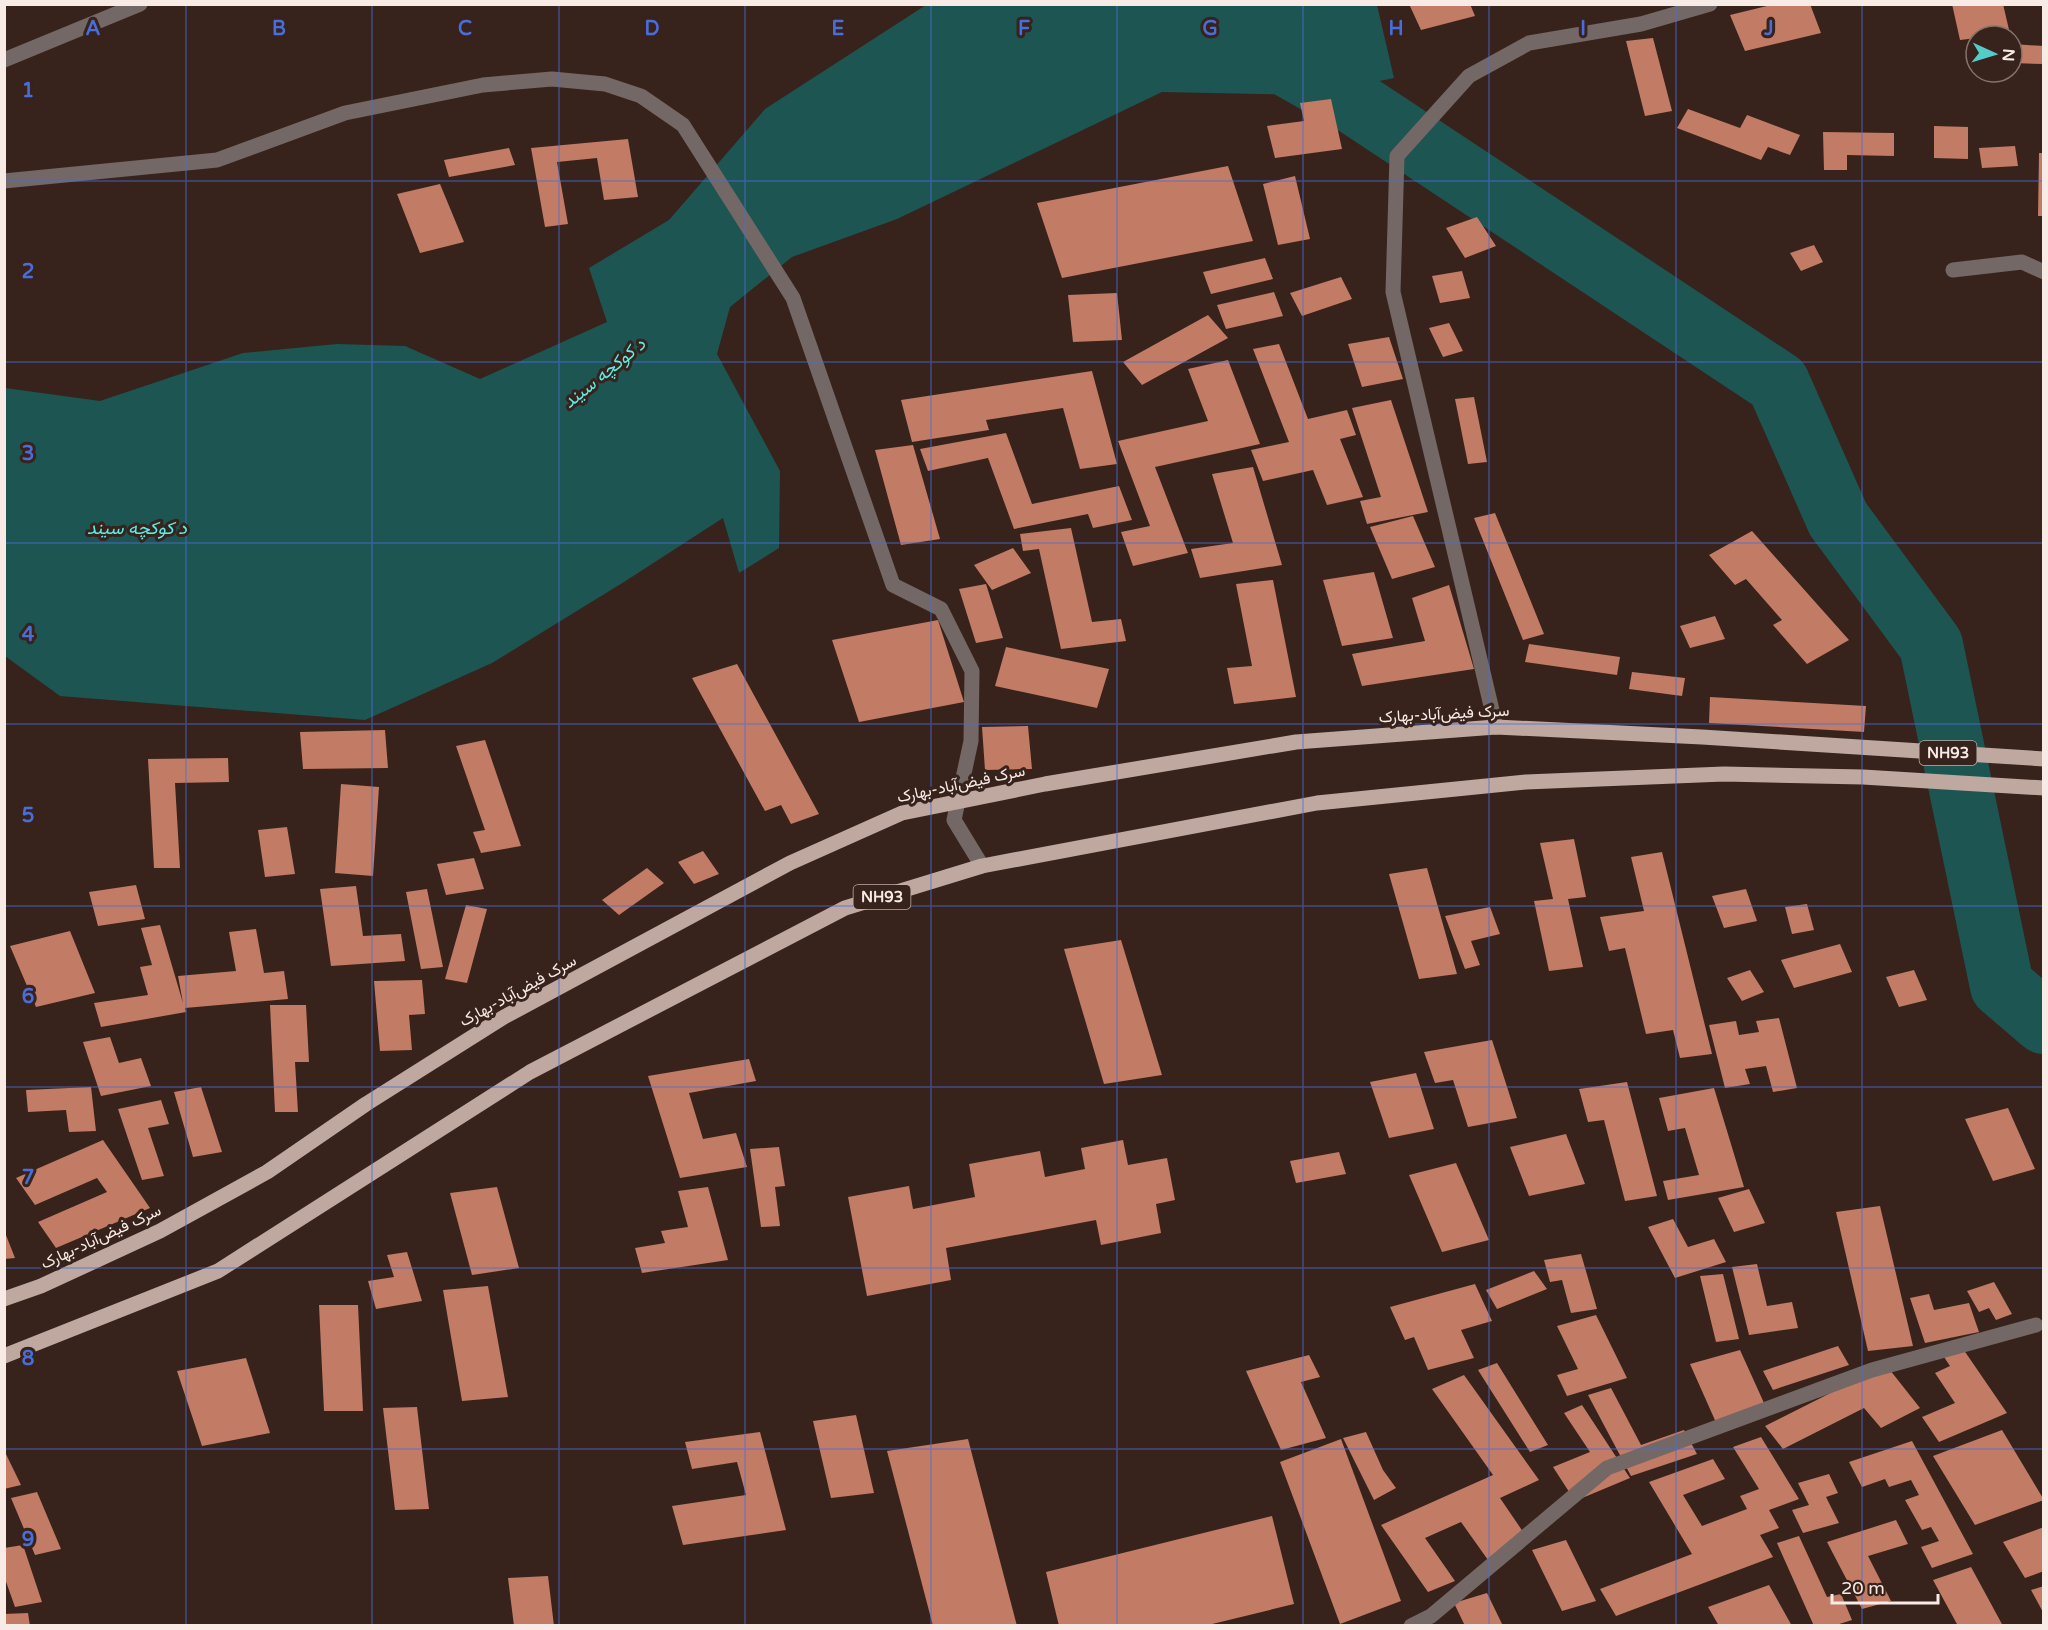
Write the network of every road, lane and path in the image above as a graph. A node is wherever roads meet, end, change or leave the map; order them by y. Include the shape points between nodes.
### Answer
1 (140, 4) edge
2 (1710, 4) edge
3 (4, 60) edge
4 (4, 180) edge
5 (1953, 270) dead end
6 (2043, 272) edge
7 (1496, 727) junction
8 (2043, 759) edge
9 (2043, 788) edge
10 (958, 802) junction
11 (982, 866) junction
12 (4, 1299) edge
13 (2036, 1325) dead end
14 (4, 1356) edge
15 (1411, 1626) edge

1 - 3 street
2 - 7 street via 1641,24 1529,43 1469,76 1397,156 1393,292
4 - 10 street via 217,160 345,113 483,85 552,79 605,84 641,96 683,125 792,298 893,585 941,609 972,671 971,741
5 - 6 street via 2022,262
7 - 8 main road, سرک فیض‌آباد-بهارک / NH93
7 - 10 main road, سرک فیض‌آباد-بهارک / NH93 via 1296,742
9 - 11 main road, NH93 via 1863,777 1724,774 1526,782 1317,803
10 - 11 street via 954,820
10 - 12 main road, سرک فیض‌آباد-بهارک / NH93 via 902,813 790,863 504,1017 267,1172 160,1231
11 - 14 main road, NH93 via 846,908 530,1072 218,1271
13 - 15 street via 1872,1370 1607,1468 1431,1616

